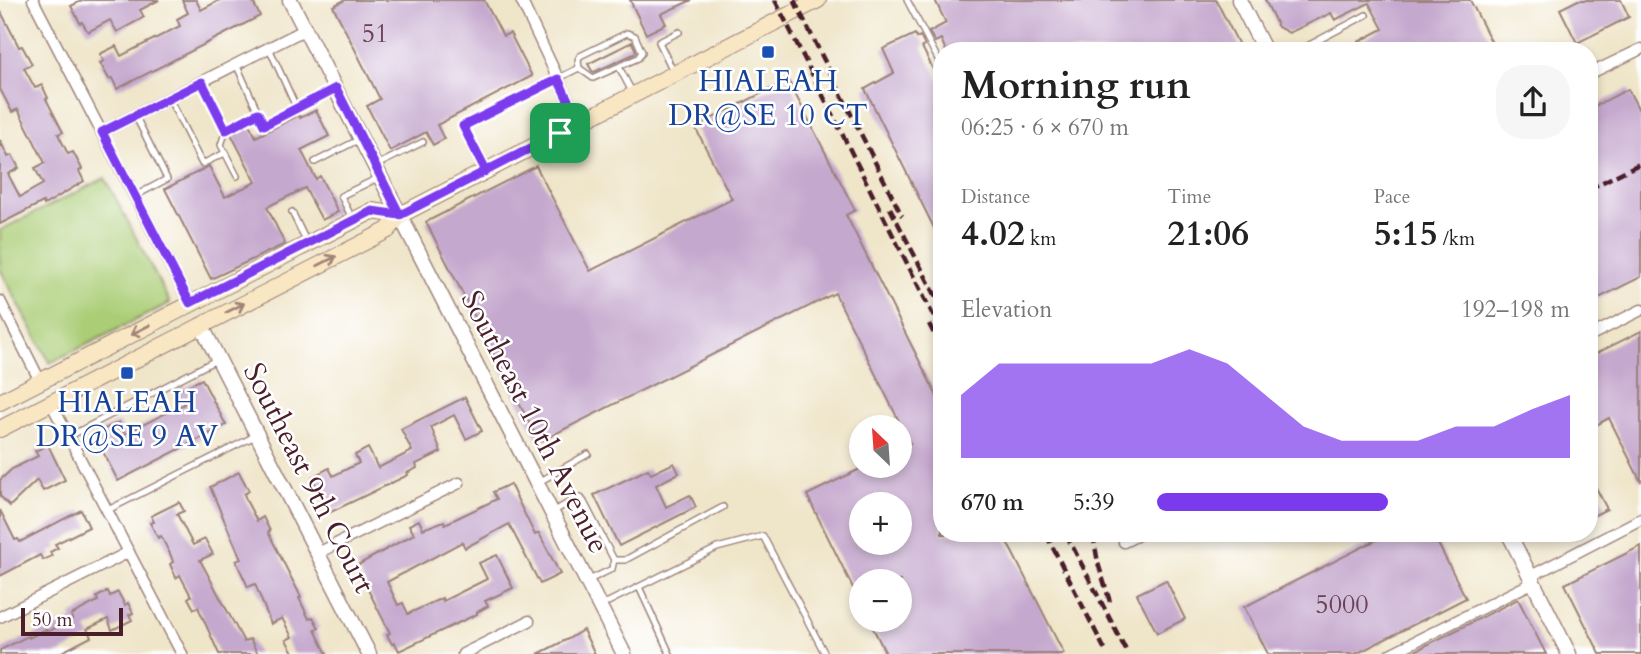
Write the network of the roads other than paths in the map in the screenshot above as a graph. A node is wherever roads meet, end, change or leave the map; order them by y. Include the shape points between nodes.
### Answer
1 (33, 0) edge
2 (290, 0) edge
3 (521, 0) edge
4 (818, 0) edge
5 (907, 0) edge
6 (1239, 0) edge
7 (1366, 15) dead end
8 (306, 29) junction
9 (679, 32) dead end
10 (1260, 42) edge
11 (1315, 42) edge
12 (269, 48) junction
13 (1641, 49) edge
14 (933, 51) edge
15 (236, 64) junction
16 (619, 67) junction
17 (579, 68) junction
18 (1598, 70) edge
19 (674, 73) junction
20 (558, 79) junction
21 (202, 82) junction
22 (336, 88) junction
23 (634, 96) junction
24 (169, 98) junction
25 (297, 109) junction
26 (258, 113) junction
27 (135, 115) junction
28 (579, 123) junction
29 (226, 130) junction
30 (102, 132) junction
31 (560, 133) junction
32 (361, 138) junction
33 (423, 142) dead end
34 (570, 152) dead end
35 (225, 153) junction
36 (315, 162) dead end
37 (378, 171) junction
38 (486, 171) junction
39 (237, 176) dead end
40 (135, 196) junction
41 (292, 212) dead end
42 (400, 215) junction
43 (354, 220) junction
44 (307, 243) junction
45 (0, 301) edge
46 (190, 303) junction
47 (1641, 310) edge
48 (174, 312) junction
49 (201, 325) junction
50 (1598, 332) edge
51 (219, 359) junction
52 (40, 381) junction
53 (0, 402) edge
54 (51, 403) junction
55 (0, 417) edge
56 (0, 429) edge
57 (258, 435) junction
58 (70, 436) junction
59 (588, 454) dead end
60 (459, 483) dead end
61 (537, 483) junction
62 (723, 507) dead end
63 (108, 510) junction
64 (551, 512) junction
65 (1641, 519) edge
66 (1514, 542) edge
67 (129, 552) junction
68 (318, 553) junction
69 (614, 561) junction
70 (1532, 579) junction
71 (587, 582) junction
72 (639, 587) junction
73 (599, 607) junction
74 (0, 617) edge
75 (529, 621) dead end
76 (181, 654) edge
77 (369, 654) edge
78 (463, 654) edge
79 (624, 654) edge
80 (670, 654) edge
81 (825, 654) edge
82 (1390, 654) edge
83 (1569, 654) edge

1 - 30 street
2 - 8 street, Southeast 10th Avenue
3 - 20 street
4 - 19 main road
5 - 14 lane
6 - 10 street
7 - 11 lane
8 - 12 street
8 - 22 street, Southeast 10th Avenue
9 - 19 lane via 659,42
12 - 15 street
12 - 25 lane
13 - 18 street
15 - 21 street
15 - 26 lane
16 - 17 lane via 593,78
16 - 17 lane via 642,52 632,33 580,56
16 - 23 lane
17 - 20 lane
19 - 23 main road
20 - 28 street
20 - 38 lane via 463,126
21 - 24 street
21 - 29 lane
22 - 25 lane
22 - 32 street, Southeast 10th Avenue
23 - 28 main road
24 - 27 street
24 - 35 lane via 202,164
25 - 26 lane via 264,125
26 - 29 lane
27 - 30 street
27 - 40 lane via 167,178
28 - 31 main road
29 - 35 lane via 221,145
30 - 40 street
31 - 34 lane
31 - 38 main road
32 - 36 lane
32 - 37 street, Southeast 10th Avenue
33 - 37 lane
35 - 39 lane
37 - 42 street, Southeast 10th Avenue
37 - 43 lane via 341,196
38 - 42 main road
40 - 46 street
41 - 44 lane
42 - 43 main road via 372,211
49 -> 42 main road via 388,230
42 - 61 street, Southeast 10th Avenue
43 - 44 main road
44 - 46 main road
45 - 52 street
46 - 48 main road
47 - 50 street
48 -> 52 main road
48 - 54 main road via 163,334 62,386
49 - 51 street, Southeast 9th Court
49 - 54 main road
51 - 57 street, Southeast 9th Court
51 - 58 lane
52 - 53 main road
52 - 55 main road via 23,405
54 - 56 main road
54 - 58 street
57 - 63 lane
57 - 68 street, Southeast 9th Court
58 - 63 street
59 - 61 lane
60 - 68 street
61 - 64 street, Southeast 10th Avenue
62 - 69 lane via 625,560
63 - 67 street
64 - 69 lane via 580,498
64 - 71 street, Southeast 10th Avenue
65 - 70 street
66 - 70 street
67 - 74 street
67 - 76 street
68 - 77 street, Southeast 9th Court
69 - 71 lane via 612,569
70 - 82 street
70 - 83 street
71 - 73 street, Southeast 10th Avenue
72 - 73 lane
72 - 80 lane
72 - 81 lane via 717,548 763,536
73 - 79 street, Southeast 10th Avenue
75 - 78 street

